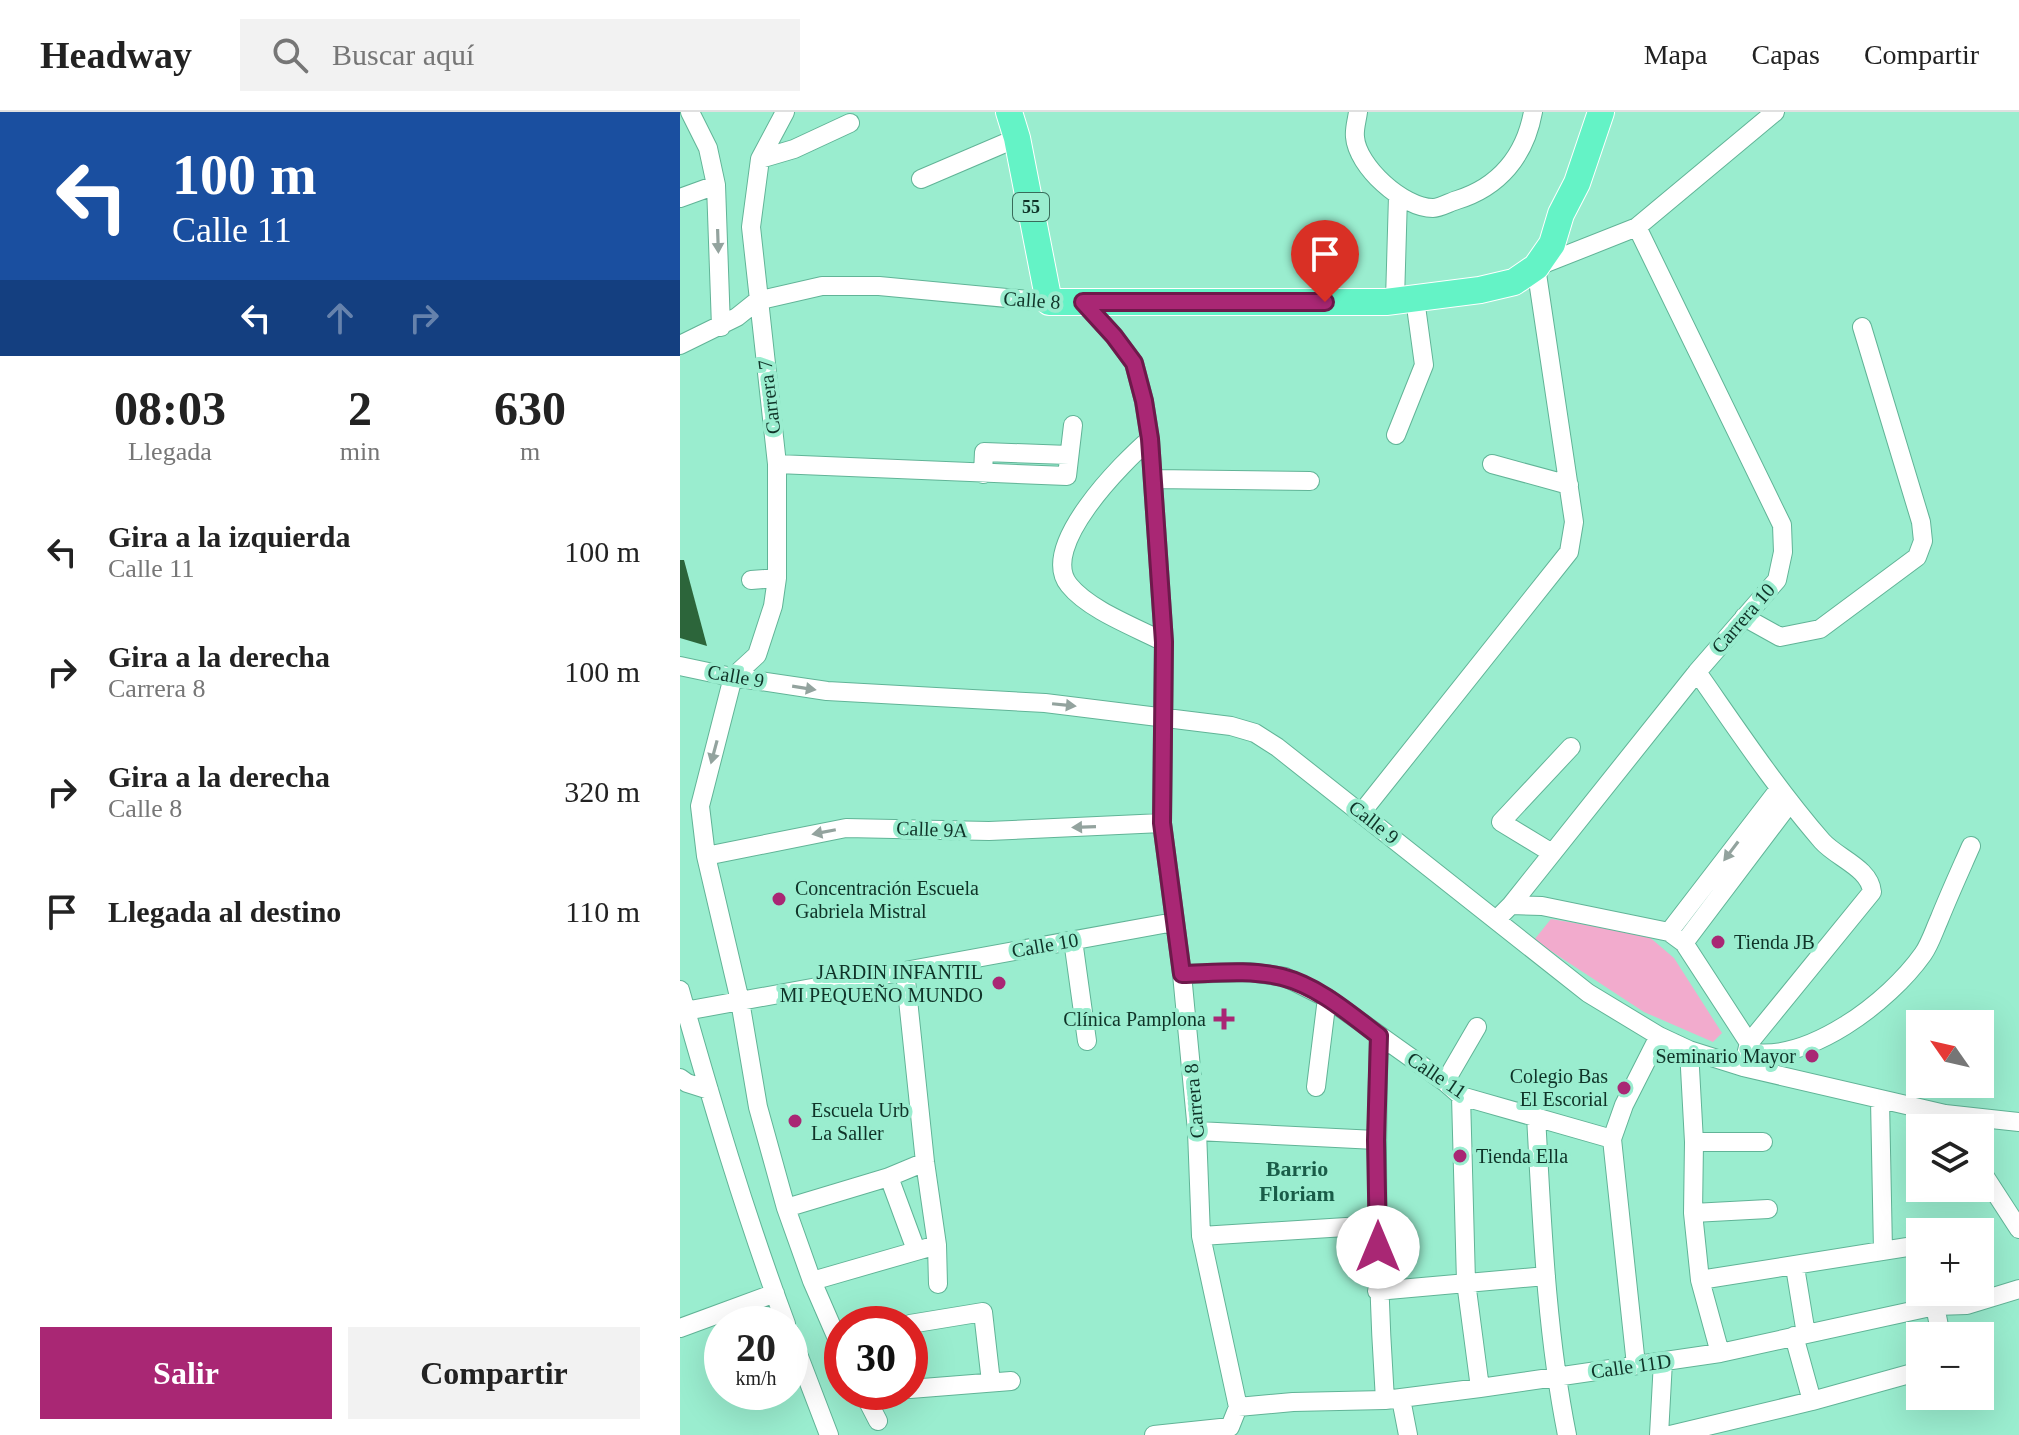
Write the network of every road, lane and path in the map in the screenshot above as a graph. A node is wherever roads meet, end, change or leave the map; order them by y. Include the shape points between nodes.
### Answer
1 (690, 112) edge
2 (785, 112) edge
3 (1009, 112) edge
4 (1358, 112) edge
5 (1533, 112) edge
6 (1585, 112) edge
7 (1601, 112) edge
8 (1775, 112) edge
9 (850, 123) dead end
10 (1017, 138) junction
11 (760, 159) junction
12 (921, 179) dead end
13 (716, 185) junction
14 (1398, 196) junction
15 (680, 198) edge
16 (1561, 214) junction
17 (1637, 227) junction
18 (1536, 267) junction
19 (1405, 300) junction
20 (1049, 302) junction
21 (1083, 302) junction
22 (746, 310) junction
23 (721, 327) junction
24 (1862, 327) dead end
25 (680, 345) edge
26 (1073, 425) dead end
27 (1396, 435) dead end
28 (1150, 439) junction
29 (777, 464) junction
30 (1492, 464) dead end
31 (1154, 479) junction
32 (1310, 481) dead end
33 (1569, 485) junction
34 (1744, 617) junction
35 (1164, 642) junction
36 (680, 666) edge
37 (1697, 672) junction
38 (725, 675) junction
39 (1165, 718) junction
40 (1571, 747) dead end
41 (1784, 796) junction
42 (1362, 812) junction
43 (1162, 823) junction
44 (1971, 846) dead end
45 (1552, 853) junction
46 (706, 856) junction
47 (1511, 905) junction
48 (1496, 920) junction
49 (1174, 922) junction
50 (1676, 938) junction
51 (1073, 940) junction
52 (905, 971) junction
53 (1182, 974) junction
54 (680, 990) edge
55 (1327, 998) junction
56 (732, 1002) junction
57 (688, 1012) edge
58 (1477, 1027) dead end
59 (1379, 1036) junction
60 (1659, 1036) junction
61 (1087, 1041) dead end
62 (1689, 1050) junction
63 (1746, 1054) junction
64 (680, 1078) edge
65 (1445, 1082) junction
66 (1316, 1087) dead end
67 (709, 1090) junction
68 (1461, 1096) junction
69 (1880, 1100) junction
70 (1927, 1114) edge
71 (1536, 1116) junction
72 (1994, 1122) edge
73 (2019, 1122) edge
74 (1197, 1131) junction
75 (1612, 1139) junction
76 (1376, 1140) junction
77 (1694, 1142) junction
78 (1763, 1142) dead end
79 (925, 1162) junction
80 (889, 1177) junction
81 (1994, 1190) edge
82 (786, 1208) junction
83 (1768, 1209) dead end
84 (1693, 1213) junction
85 (1378, 1225) junction
86 (2017, 1225) edge
87 (1201, 1236) junction
88 (937, 1245) junction
89 (1906, 1247) edge
90 (916, 1250) junction
91 (1883, 1251) junction
92 (1795, 1267) junction
93 (1546, 1276) junction
94 (1700, 1280) junction
95 (812, 1281) junction
96 (1466, 1282) junction
97 (938, 1284) dead end
98 (2019, 1289) edge
99 (1377, 1291) junction
100 (775, 1293) junction
101 (1994, 1297) edge
102 (780, 1306) edge
103 (1935, 1306) joint
104 (824, 1307) edge
105 (928, 1321) edge
106 (1938, 1322) edge
107 (680, 1328) edge
108 (1800, 1335) junction
109 (1720, 1353) junction
110 (1663, 1361) junction
111 (1636, 1365) junction
112 (1906, 1375) edge
113 (1556, 1377) junction
114 (808, 1380) edge
115 (1011, 1381) dead end
116 (991, 1382) junction
117 (928, 1387) edge
118 (1480, 1388) junction
119 (1393, 1399) junction
120 (1812, 1401) junction
121 (1238, 1407) junction
122 (872, 1410) edge
123 (878, 1421) dead end
124 (1233, 1431) edge
125 (1661, 1434) edge
126 (829, 1435) edge
127 (1154, 1435) edge
128 (1408, 1435) edge
129 (1567, 1435) edge

1 - 13 street via 708,148
2 - 11 street, Carrera 7
3 - 10 highway, 55
4 - 14 street via 1355,138 1370,171
5 - 14 street via 1519,155 1495,183 1432,208
6 - 16 highway via 1562,180
7 - 16 highway
8 - 17 street
9 - 11 street
10 - 12 street
10 - 20 highway, 55
11 - 22 street, Carrera 7
13 - 15 street
13 -> 23 street
14 - 19 street
16 - 18 highway via 1552,244
17 - 18 street
17 - 34 street, Carrera 10 via 1782,525 1777,580
18 - 19 highway, Calle 8 via 1514,282
18 - 33 street
19 - 21 highway, Calle 8
19 - 27 street via 1424,365
20 - 21 highway, Calle 8
20 - 22 street, Calle 8 via 879,286 822,286
21 - 28 street, Carrera 8 via 1134,363
22 - 23 street, Calle 8
22 - 29 street, Carrera 7
23 - 25 street, Calle 8
24 - 34 street via 1921,522 1923,541 1917,557 1820,629 1780,637
26 - 29 street via 1067,476
28 - 31 street, Carrera 8
28 - 35 street via 1122,463 1068,535 1061,563 1066,582 1083,599
29 - 38 street, Carrera 7 via 764,579 773,606 757,655
30 - 33 street
31 - 32 street
31 - 35 street, Carrera 8
33 - 42 street via 1574,522 1569,552
34 - 37 street, Carrera 10
35 - 39 street, Carrera 8
36 - 38 street, Calle 9
37 - 41 street
37 - 45 street, Carrera 10
38 -> 39 street, Calle 9 via 827,691 1045,703
38 -> 46 street via 700,806
39 - 42 street, Calle 9 via 1255,733
39 - 43 street, Carrera 8
40 - 45 street via 1501,822
41 - 50 street
41 - 63 street via 1830,850 1867,876 1872,892
42 - 48 street, Calle 9
43 -> 46 street, Calle 9A via 989,831 846,828
43 - 49 street, Carrera 8
44 - 63 street via 1924,952 1883,1000 1799,1048
45 - 47 street, Carrera 10
46 - 56 street
47 - 48 street, Carrera 10
47 - 50 street via 1542,906
48 - 60 street, Calle 9 via 1588,993
49 - 51 street, Calle 10
49 - 53 street, Carrera 8
50 - 63 street
51 - 52 street, Calle 10
51 - 61 street
52 - 56 street, Calle 10
52 - 79 street
53 - 55 street, Calle 11 via 1273,975
53 - 74 street, Carrera 8
54 - 57 street
55 - 59 street, Calle 11
55 - 66 street
56 - 57 street, Calle 10
56 - 82 street
57 - 67 street
58 - 65 street
59 - 65 street, Calle 11
59 - 76 street
60 - 62 street, Calle 9
60 - 75 street
62 - 63 street, Calle 9
62 - 77 street
63 - 69 street, Calle 9
64 - 67 street
65 - 68 street, Calle 11
67 - 100 street
68 - 71 street, Calle 11
68 - 96 street
69 - 70 street, Calle 9
69 - 91 street
71 - 75 street, Calle 11
71 - 93 street
72 - 73 street, Calle 9
74 - 76 street
74 - 87 street, Carrera 8
75 - 111 street
76 - 85 street
77 - 78 street
77 - 84 street
79 - 80 street
79 - 88 street
80 - 82 street
80 - 90 street
81 - 86 street
82 - 95 street
83 - 84 street
84 - 94 street
85 - 87 street
85 - 99 street
87 - 121 street, Carrera 8
88 - 90 street
88 - 97 street
89 - 91 street
90 - 95 street
91 - 92 street
92 - 94 street
92 - 108 street
93 - 96 street
93 - 113 street
94 - 109 street
95 - 104 street
96 - 99 street
96 - 118 street
98 - 101 street, Calle 11D
99 - 119 street
100 - 102 street
100 - 107 street
103 - 106 street
103 - 108 street, Calle 11D
105 - 116 street via 983,1312
108 - 109 street, Calle 11D
108 - 120 street
109 - 110 street, Calle 11D
110 - 111 street, Calle 11D
110 - 125 street
111 - 113 street, Calle 11D
112 - 120 street
113 - 118 street, Calle 11D
113 - 129 street
114 - 126 street
115 - 116 street
116 - 117 street
118 - 119 street, Calle 11D
119 - 121 street, Calle 11D
119 - 128 street
120 - 125 street
121 - 124 street
122 - 123 street
124 - 127 street

